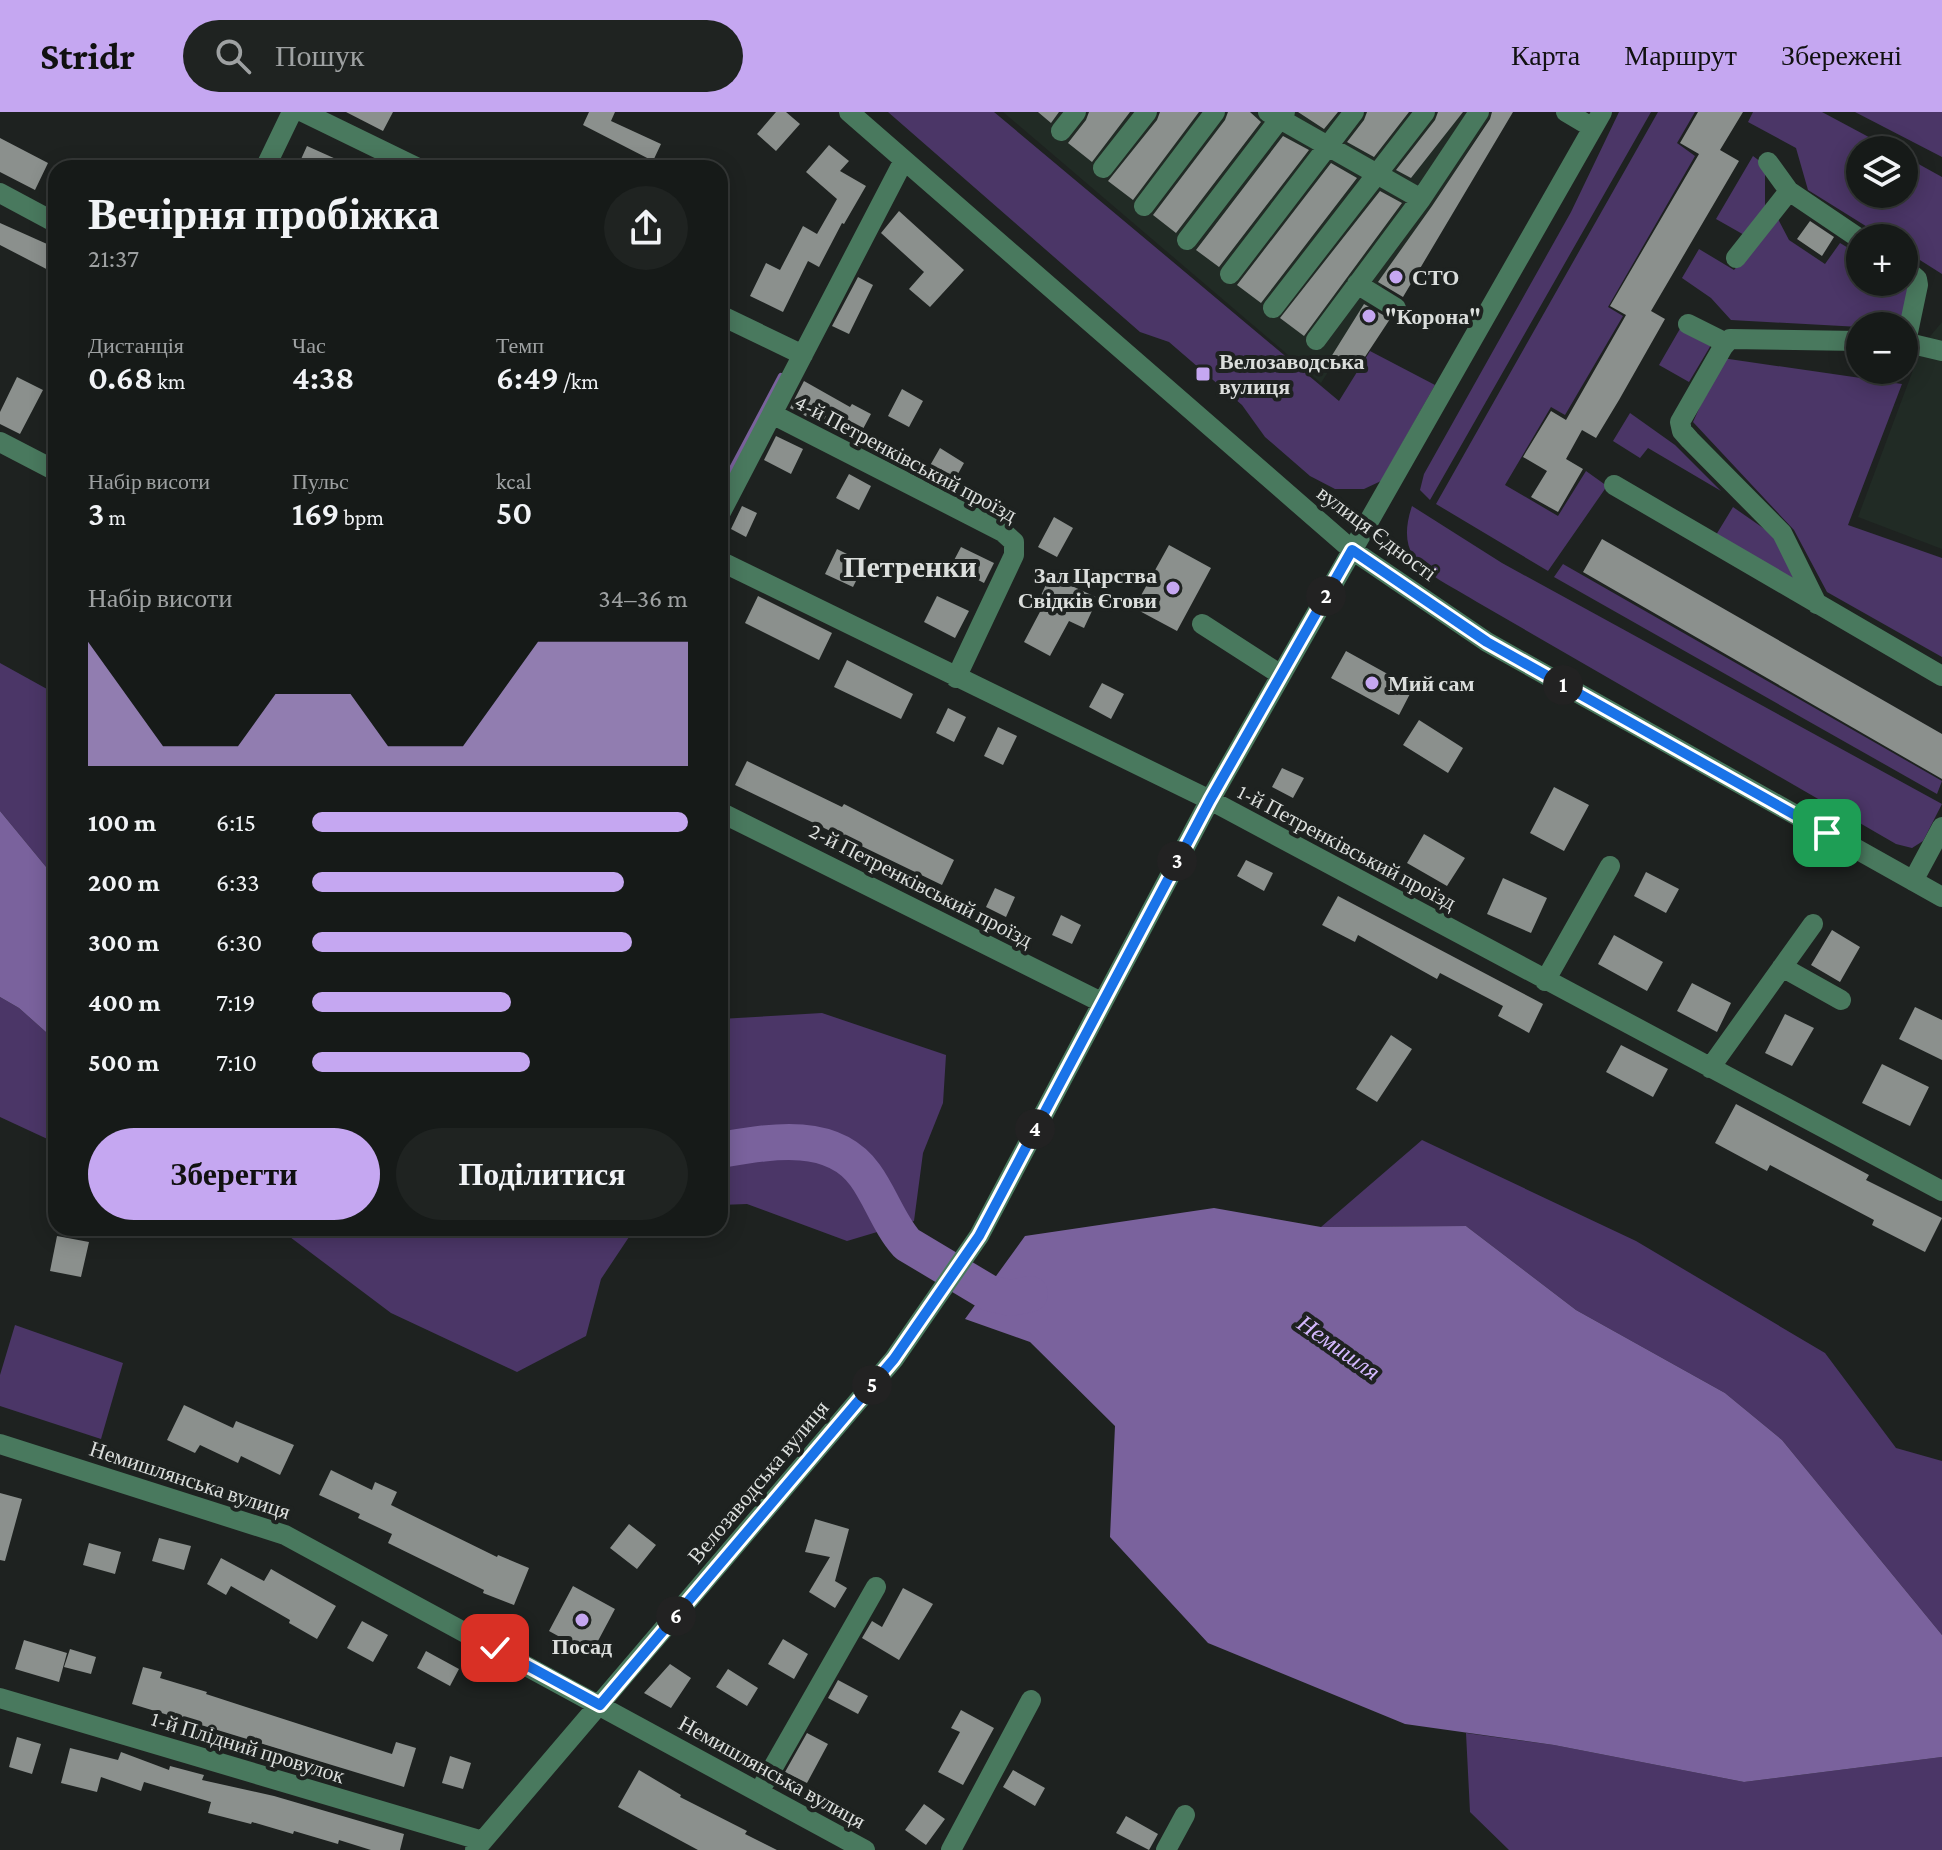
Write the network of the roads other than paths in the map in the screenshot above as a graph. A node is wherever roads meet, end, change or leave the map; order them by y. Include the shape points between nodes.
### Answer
1 (292, 112) edge
2 (303, 112) edge
3 (849, 112) edge
4 (1076, 112) edge
5 (1147, 112) edge
6 (1215, 112) edge
7 (1354, 112) edge
8 (1425, 112) edge
9 (1479, 112) edge
10 (1566, 112) edge
11 (1277, 115) edge
12 (1597, 120) edge
13 (1061, 131) dead end
14 (1328, 146) junction
15 (269, 160) edge
16 (402, 160) edge
17 (904, 160) junction
18 (1768, 162) dead end
19 (1103, 168) dead end
20 (1376, 173) junction
21 (1789, 191) junction
22 (0, 193) edge
23 (1421, 199) junction
24 (1144, 206) dead end
25 (48, 219) edge
26 (1846, 230) edge
27 (1187, 240) dead end
28 (1736, 258) dead end
29 (1230, 274) dead end
30 (1357, 284) junction
31 (1273, 308) dead end
32 (1396, 308) dead end
33 (728, 319) edge
34 (1688, 324) dead end
35 (1316, 340) dead end
36 (1846, 341) edge
37 (1726, 343) junction
38 (1918, 345) edge
39 (1942, 351) edge
40 (803, 355) junction
41 (772, 414) junction
42 (0, 442) edge
43 (48, 467) edge
44 (1614, 485) dead end
45 (728, 499) edge
46 (1352, 550) junction
47 (728, 565) edge
48 (1817, 604) junction
49 (1202, 624) dead end
50 (1281, 675) junction
51 (1942, 676) edge
52 (956, 678) junction
53 (1210, 800) junction
54 (728, 816) edge
55 (1942, 827) edge
56 (1610, 866) dead end
57 (1913, 881) junction
58 (1942, 897) edge
59 (1813, 924) dead end
60 (1782, 967) junction
61 (1545, 981) junction
62 (1841, 1000) dead end
63 (1101, 1002) junction
64 (1710, 1068) junction
65 (1942, 1191) edge
66 (0, 1444) edge
67 (876, 1587) dead end
68 (0, 1698) edge
69 (1031, 1700) dead end
70 (600, 1705) junction
71 (759, 1792) junction
72 (1185, 1815) dead end
73 (479, 1846) edge
74 (865, 1850) edge
75 (951, 1850) edge
76 (1166, 1850) edge

1 - 15 street
2 - 16 street
3 - 17 street, вулиця Єдності
4 - 13 street
5 - 19 street
6 - 24 street
7 - 14 street
8 - 20 street
9 - 23 street
10 - 12 street
11 - 14 street
11 - 27 street
12 - 46 street, Велозаводська вулиця
14 - 20 street
14 - 29 street
17 - 40 street
17 - 46 street, вулиця Єдності
18 - 21 street
20 - 23 street
20 - 31 street
21 - 26 street
21 - 28 street
22 - 25 street
23 - 30 street
30 - 32 street
30 - 35 street
33 - 40 street
34 - 37 street
36 - 37 street
37 - 48 street via 1680,422 1681,429 1782,533
38 - 39 street
40 - 41 street
41 - 45 street
41 - 52 street, 4-й Петренківський проїзд via 1014,542 1014,555
42 - 43 street
44 - 48 street
46 - 50 street, Велозаводська вулиця
46 - 57 street, вулиця Єдності via 1487,642
47 - 52 street, 1-й Петренківський проїзд
48 - 51 street
49 - 50 street
50 - 53 street, Велозаводська вулиця
52 - 53 street, 1-й Петренківський проїзд
53 - 61 street, 1-й Петренківський проїзд
53 - 63 street, Велозаводська вулиця
54 - 63 street, 2-й Петренківський проїзд
55 - 57 street
56 - 61 street
57 - 58 street, вулиця Єдності
59 - 60 street
60 - 62 street
60 - 64 street
61 - 64 street, 1-й Петренківський проїзд
63 - 70 street, Велозаводська вулиця via 979,1236 921,1321
64 - 65 street, 1-й Петренківський проїзд
66 - 70 street, Немишлянська вулиця via 285,1535
67 - 71 street
68 - 73 street, 1-й Плідний провулок
69 - 75 street
70 - 71 street, Немишлянська вулиця
70 - 73 street, Велозаводська вулиця
71 - 74 street, Немишлянська вулиця
72 - 76 street

